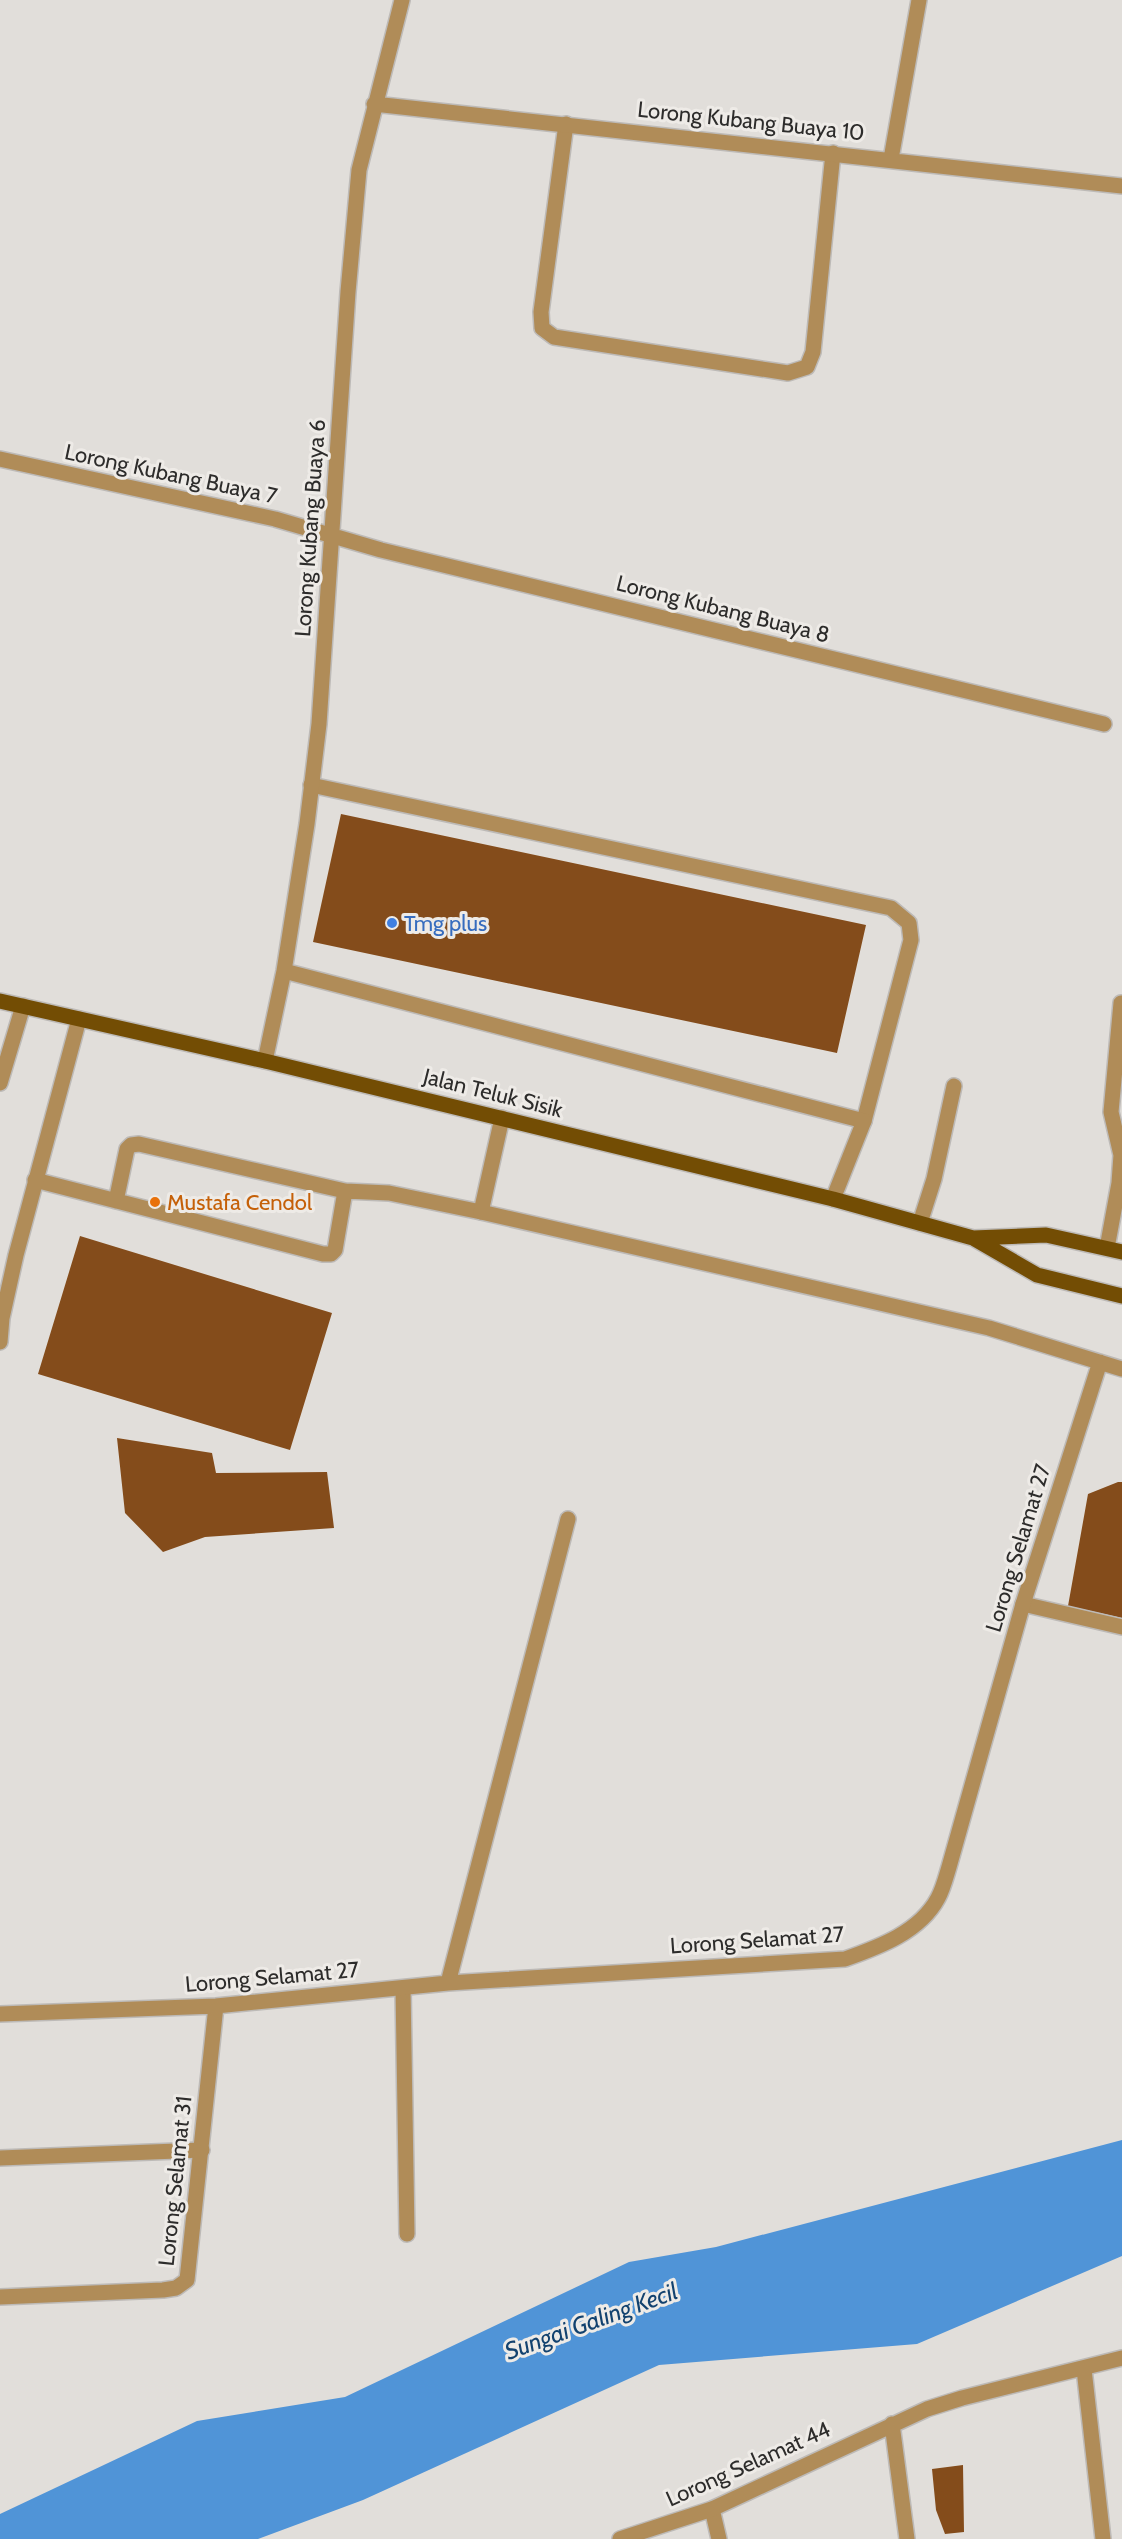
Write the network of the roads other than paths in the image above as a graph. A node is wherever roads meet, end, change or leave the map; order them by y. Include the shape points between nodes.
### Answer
1 (402, 0) edge
2 (919, 0) edge
3 (374, 104) junction
4 (566, 124) junction
5 (833, 153) junction
6 (891, 159) junction
7 (1122, 186) edge
8 (0, 459) edge
9 (332, 534) junction
10 (1104, 724) dead end
11 (311, 785) junction
12 (284, 971) junction
13 (0, 1001) edge
14 (1121, 1003) edge
15 (23, 1006) junction
16 (79, 1019) junction
17 (265, 1061) junction
18 (0, 1083) edge
19 (954, 1086) dead end
20 (502, 1118) junction
21 (864, 1121) junction
22 (35, 1180) junction
23 (345, 1191) junction
24 (833, 1199) junction
25 (116, 1201) junction
26 (481, 1212) junction
27 (920, 1223) junction
28 (973, 1238) junction
29 (1115, 1250) edge
30 (1122, 1296) edge
31 (1, 1318) edge
32 (0, 1342) edge
33 (1100, 1362) junction
34 (1122, 1369) edge
35 (568, 1519) dead end
36 (1023, 1604) junction
37 (1122, 1628) edge
38 (448, 1983) junction
39 (403, 1988) junction
40 (216, 2006) junction
41 (0, 2014) edge
42 (202, 2150) junction
43 (0, 2158) edge
44 (407, 2234) dead end
45 (0, 2297) edge
46 (1122, 2358) edge
47 (1084, 2369) junction
48 (892, 2424) junction
49 (712, 2509) junction
50 (620, 2539) edge
51 (719, 2539) edge
52 (907, 2539) edge
53 (1103, 2539) edge

1 - 3 street, Lorong Kubang Buaya 6
2 - 6 street
3 - 4 street, Lorong Kubang Buaya 10
3 - 9 street, Lorong Kubang Buaya 6 via 359,170
4 - 5 street, Lorong Kubang Buaya 10
4 - 5 street via 542,328 554,337 788,373 807,367 813,352
5 - 6 street, Lorong Kubang Buaya 10
6 - 7 street, Lorong Kubang Buaya 10
8 - 9 street, Lorong Kubang Buaya 7
9 - 10 street, Lorong Kubang Buaya 8 via 393,553
9 - 11 street, Lorong Kubang Buaya 6
11 - 12 street, Lorong Kubang Buaya 6
11 - 21 street via 891,908 909,923 911,940
12 - 17 street, Lorong Kubang Buaya 6
12 - 21 street
13 - 15 main road, Jalan Teluk Sisik
14 - 29 street via 1111,1112 1121,1155
15 - 16 main road, Jalan Teluk Sisik
15 - 18 street
16 - 17 main road, Jalan Teluk Sisik
16 - 22 street
17 - 20 main road, Jalan Teluk Sisik
19 - 27 street
20 - 24 main road, Jalan Teluk Sisik
20 - 26 street
21 - 24 street
22 - 25 street
22 - 31 street
23 - 25 street via 140,1144 127,1149
23 - 25 street via 335,1250 331,1254
23 - 26 street via 388,1193
24 - 27 main road, Jalan Teluk Sisik
26 - 33 street via 989,1328
27 - 28 main road, Jalan Teluk Sisik
28 - 29 main road, Jalan Teluk Sisik via 1046,1235
28 - 30 main road, Jalan Teluk Sisik via 1037,1275
31 - 32 street
33 - 34 street
33 - 36 street, Lorong Selamat 27
35 - 38 street
36 - 37 street
36 - 38 street, Lorong Selamat 27 via 949,1867 938,1899 915,1926 879,1947 845,1959
38 - 39 street, Lorong Selamat 27
39 - 40 street, Lorong Selamat 27
39 - 44 street
40 - 41 street, Lorong Selamat 27
40 - 42 street, Lorong Selamat 31
42 - 43 street
42 - 45 street, Lorong Selamat 31 via 187,2280 176,2288
46 - 47 street, Lorong Selamat 44
47 - 48 street, Lorong Selamat 44 via 962,2397
47 - 53 street
48 - 49 street, Lorong Selamat 44
48 - 52 street
49 - 50 street, Lorong Selamat 44
49 - 51 street

